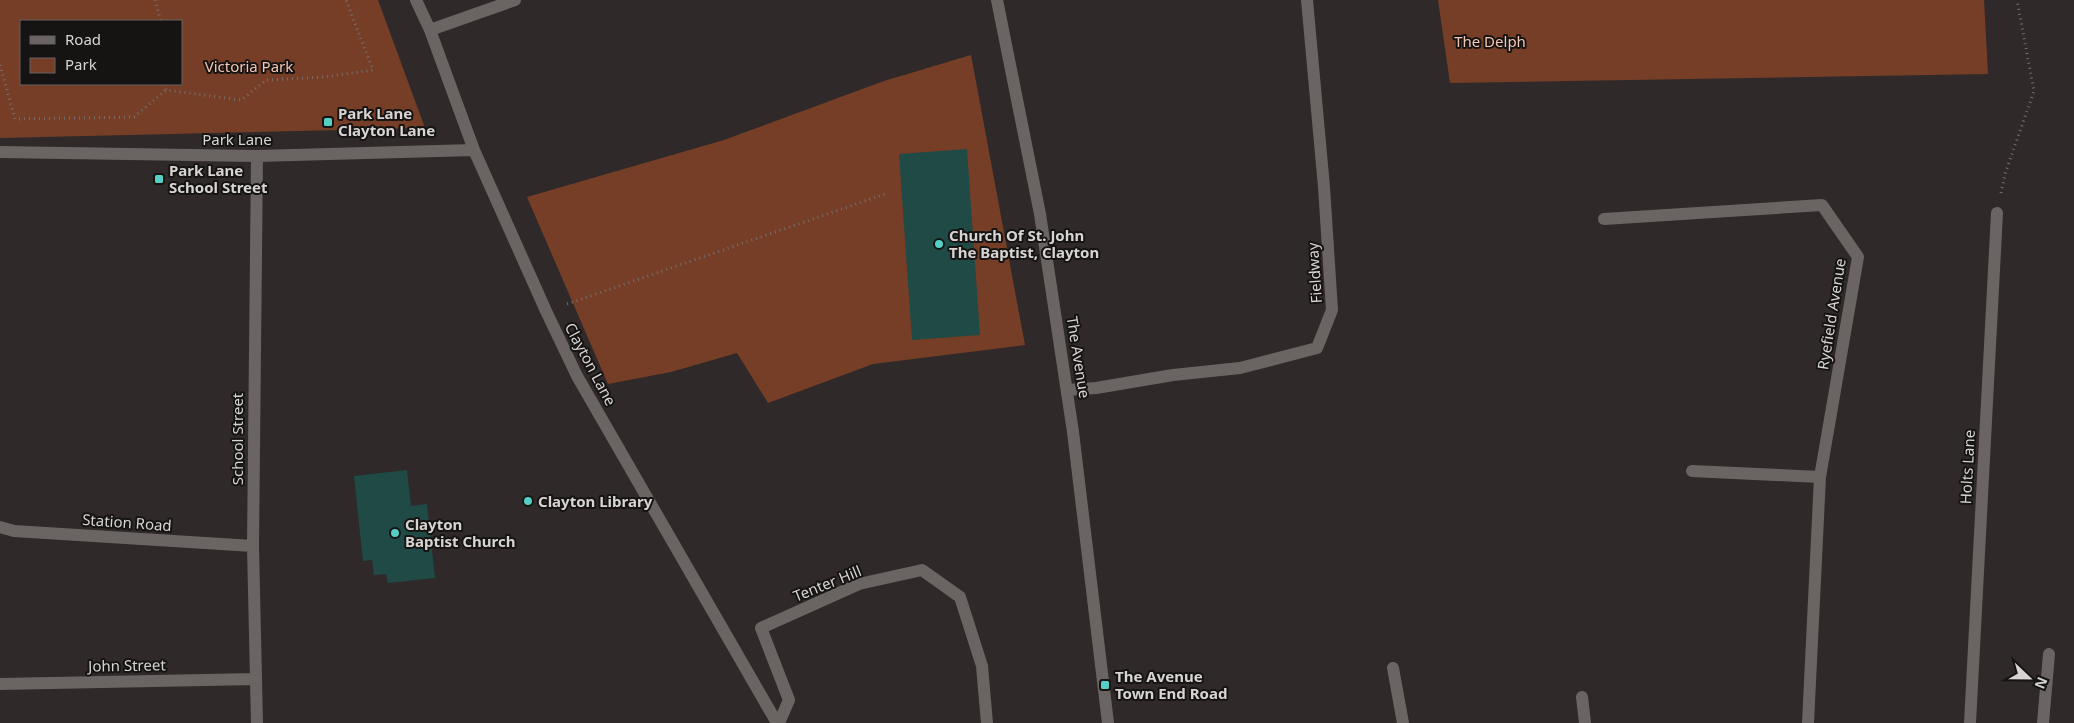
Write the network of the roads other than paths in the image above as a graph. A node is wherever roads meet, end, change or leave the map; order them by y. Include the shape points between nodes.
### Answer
1 (416, 0) edge
2 (516, 0) edge
3 (997, 0) edge
4 (1306, 0) edge
5 (430, 30) junction
6 (474, 150) junction
7 (0, 152) edge
8 (257, 156) junction
9 (1997, 213) road end
10 (1604, 219) dead end
11 (1067, 390) junction
12 (1692, 471) dead end
13 (1820, 477) junction
14 (0, 527) edge
15 (253, 546) junction
16 (2049, 654) dead end
17 (1393, 668) dead end
18 (256, 679) junction
19 (0, 684) edge
20 (1582, 697) dead end
21 (257, 723) edge
22 (778, 723) edge
23 (987, 723) edge
24 (1108, 723) edge
25 (1403, 723) edge
26 (1585, 723) edge
27 (1808, 723) edge
28 (1970, 723) edge
29 (2043, 723) edge

1 - 5 street, Clayton Lane
2 - 5 street
3 - 11 street, The Avenue via 1040,214
4 - 11 street, Fieldway via 1332,310 1317,348 1240,368
5 - 6 street, Clayton Lane
6 - 8 street, Park Lane
6 - 22 street, Clayton Lane via 577,376
7 - 8 street, Park Lane
8 - 15 street, School Street
9 - 28 street, Holts Lane
10 - 13 street, Ryefield Avenue via 1822,205 1858,257
11 - 24 street, The Avenue
12 - 13 street
13 - 27 street, Ryefield Avenue
14 - 15 street, Station Road via 14,531
15 - 18 street, School Street
16 - 29 street
17 - 25 street
18 - 19 street, John Street
18 - 21 street, School Street
20 - 26 street
22 - 23 street, Tenter Hill via 789,700 761,628 859,584 922,570 960,598 982,666

